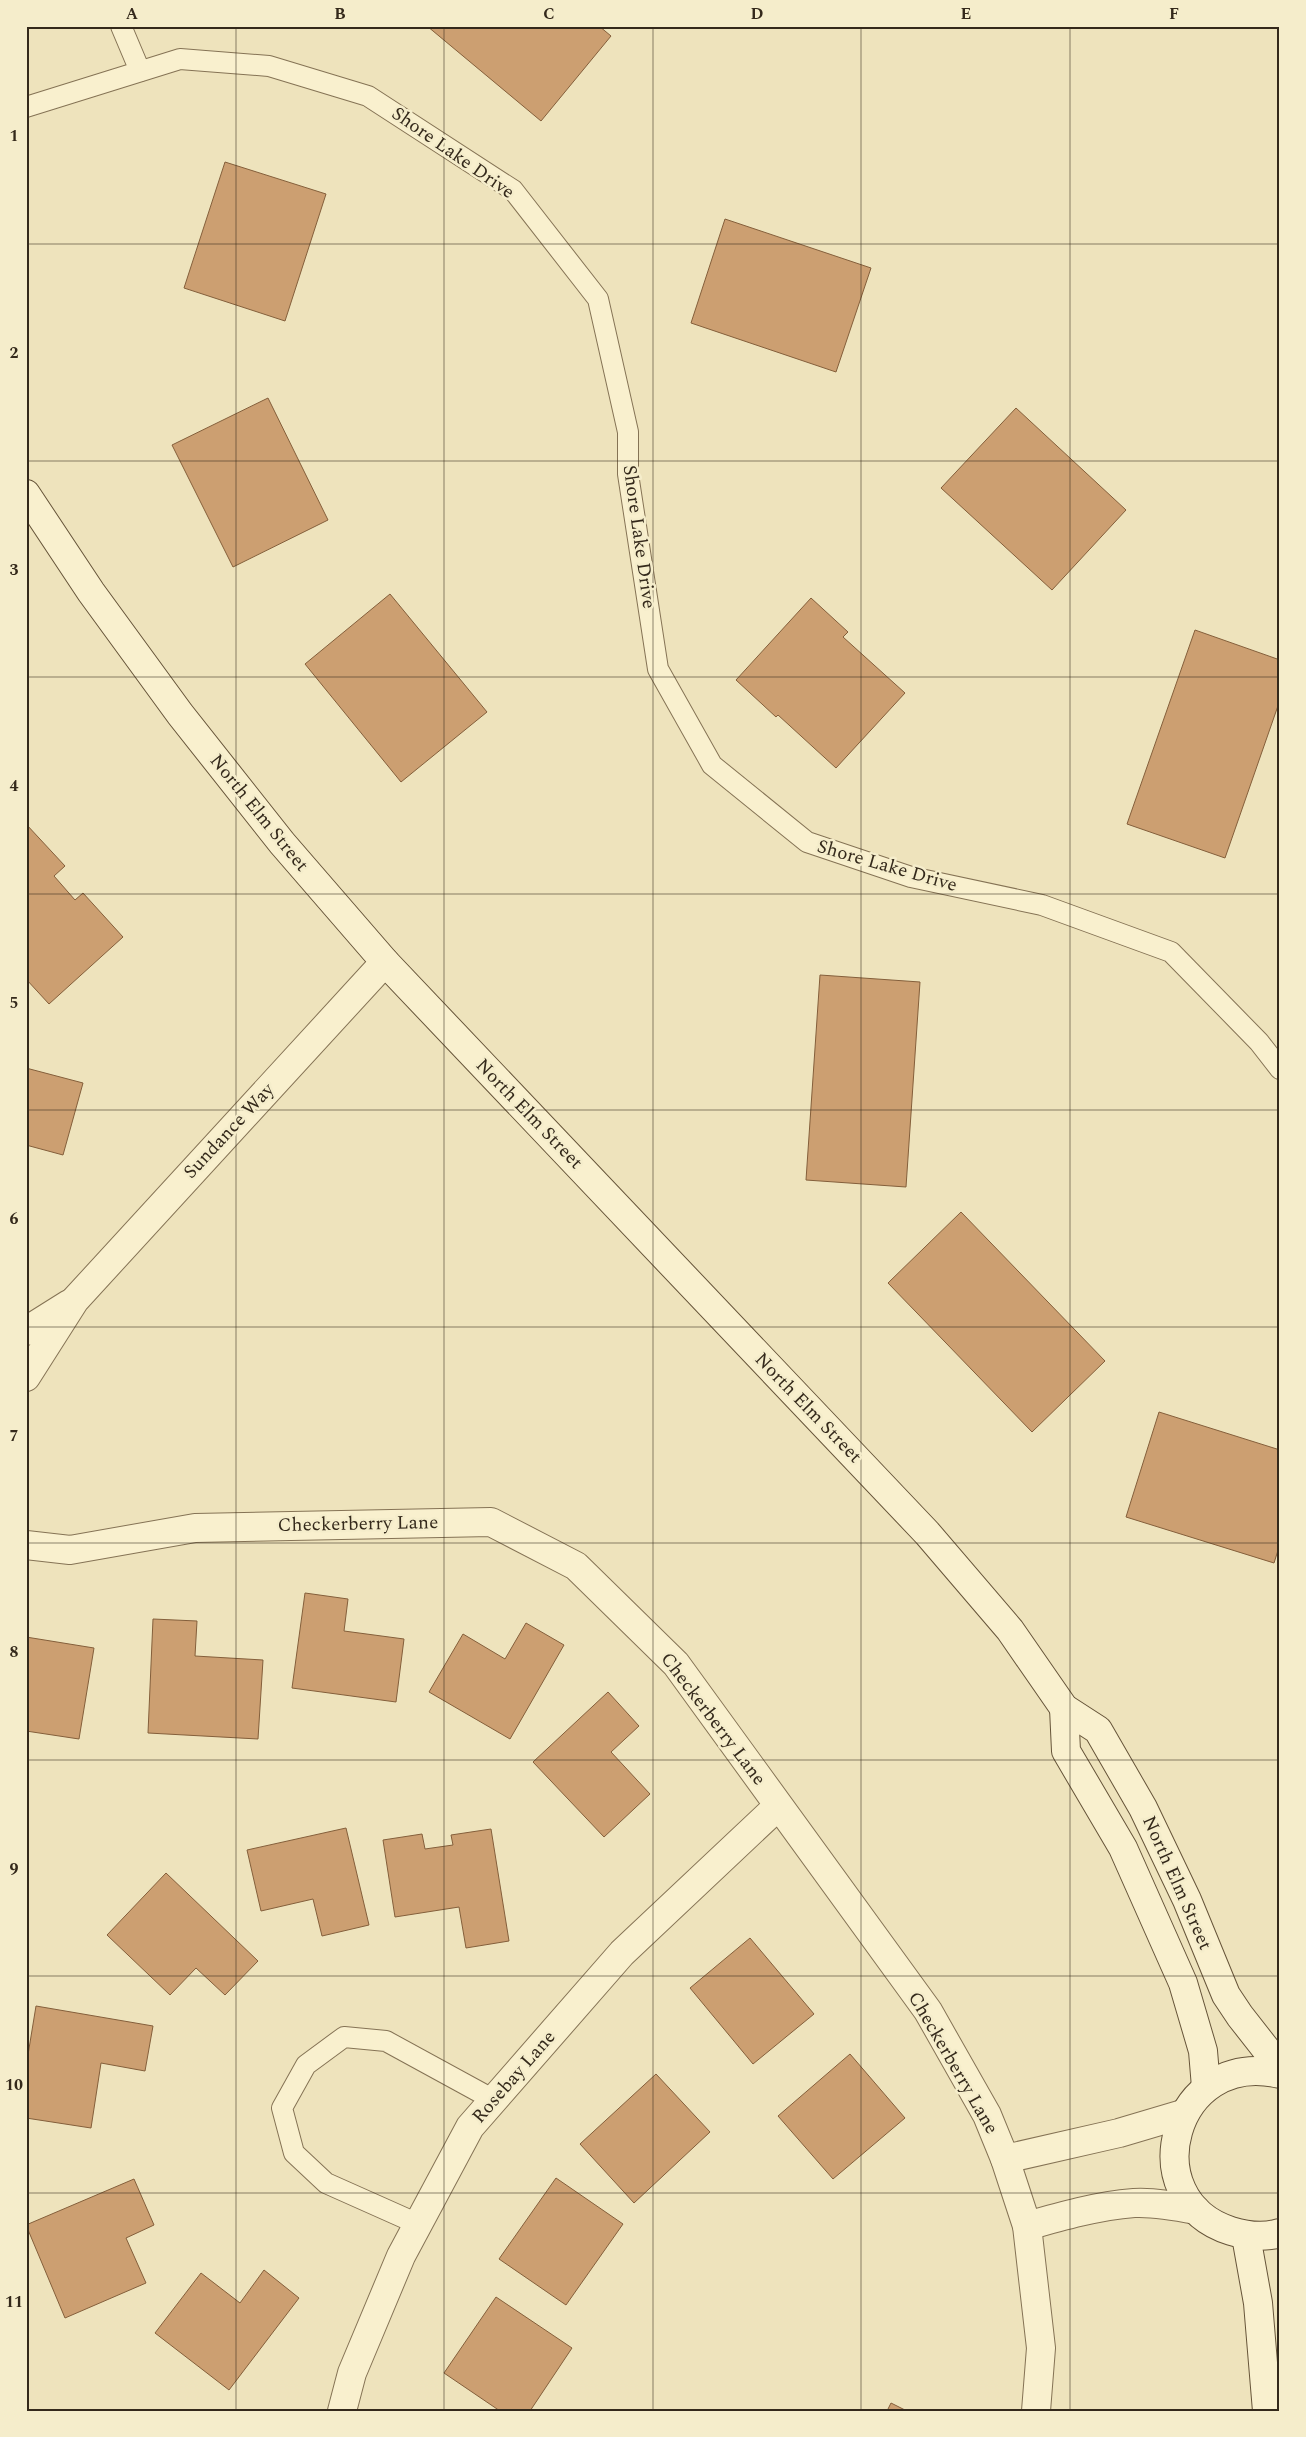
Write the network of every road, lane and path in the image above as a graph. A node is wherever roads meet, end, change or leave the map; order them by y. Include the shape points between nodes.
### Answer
1 (121, 26) edge
2 (140, 71) junction
3 (26, 107) edge
4 (26, 494) edge
5 (385, 962) junction
6 (1280, 1069) edge
7 (74, 1300) junction
8 (26, 1331) edge
9 (26, 1377) edge
10 (26, 1546) edge
11 (1064, 1708) junction
12 (777, 1807) junction
13 (1280, 2067) edge
14 (1280, 2074) edge
15 (1206, 2087) junction
16 (494, 2100) junction
17 (1183, 2114) junction
18 (1005, 2159) junction
19 (1196, 2210) junction
20 (418, 2224) junction
21 (1027, 2226) junction
22 (1280, 2233) edge
23 (1246, 2236) junction
24 (342, 2411) edge
25 (1036, 2411) edge
26 (1267, 2411) edge

1 - 2 lane
2 - 3 lane, Shore Lake Drive
2 - 6 lane, Shore Lake Drive via 180,59 269,66 368,96 513,190 598,299 628,432 628,474 658,669 712,765 807,842 911,877 1042,905 1171,952 1259,1042
4 - 5 street, North Elm Street via 91,592 180,714 282,843
5 - 7 street, Sundance Way
5 - 11 street, North Elm Street via 927,1533 1010,1630
7 - 8 street, Sundance Way
7 - 9 street, Sundance Way
10 - 12 street, Checkerberry Lane via 70,1550 196,1528 491,1522 576,1566 676,1664
11 - 13 street, North Elm Street via 1098,1730 1151,1825 1187,1900 1226,1995
11 - 15 street, North Elm Street via 1066,1751 1123,1848 1183,1983 1201,2043
12 - 16 street, Rosebay Lane via 622,1953
12 - 18 street, Checkerberry Lane via 928,2011 987,2115
14 - 15 street via 1266,2070 1245,2071
15 - 17 street
16 - 20 street, Rosebay Lane via 470,2127
16 - 20 lane via 386,2041 344,2037 306,2065 282,2108 294,2153 326,2183
17 - 18 street via 1119,2133
17 - 19 street via 1175,2138 1174,2164 1181,2189
18 - 21 street, Checkerberry Lane
19 - 21 street via 1134,2203 1078,2212
19 - 23 street via 1218,2227
20 - 24 street, Rosebay Lane via 401,2256 352,2373
21 - 25 street, Checkerberry Lane via 1040,2348
22 - 23 street
23 - 26 street via 1258,2303

